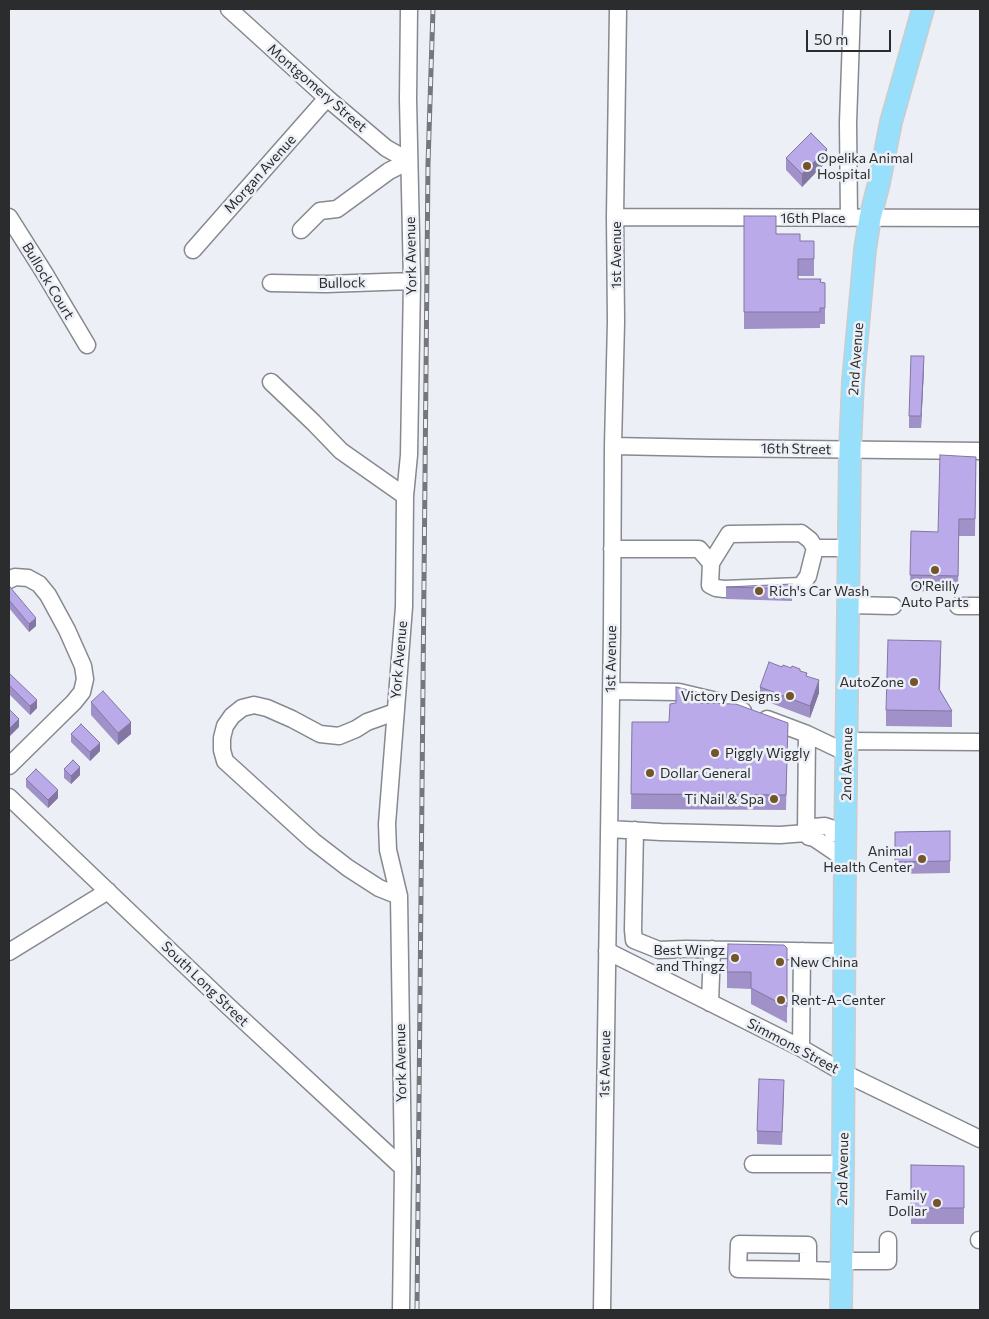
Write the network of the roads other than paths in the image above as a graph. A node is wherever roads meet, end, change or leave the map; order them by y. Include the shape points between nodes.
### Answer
1 (230, 9) edge
2 (409, 9) edge
3 (618, 9) edge
4 (852, 9) edge
5 (922, 9) edge
6 (327, 98) junction
7 (410, 161) junction
8 (9, 217) edge
9 (616, 217) junction
10 (859, 218) junction
11 (980, 218) edge
12 (301, 230) dead end
13 (192, 250) dead end
14 (412, 281) junction
15 (271, 283) dead end
16 (87, 345) dead end
17 (270, 382) dead end
18 (613, 446) junction
19 (850, 450) junction
20 (980, 451) edge
21 (405, 496) junction
22 (815, 548) junction
23 (849, 548) junction
24 (612, 549) junction
25 (711, 563) junction
26 (9, 580) edge
27 (849, 605) junction
28 (893, 606) dead end
29 (958, 606) dead end
30 (980, 606) edge
31 (611, 691) junction
32 (395, 712) junction
33 (807, 734) junction
34 (980, 742) edge
35 (847, 747) junction
36 (9, 766) edge
37 (9, 797) edge
38 (609, 829) junction
39 (635, 830) junction
40 (840, 833) junction
41 (810, 836) junction
42 (845, 859) junction
43 (108, 891) junction
44 (399, 896) junction
45 (712, 949) junction
46 (607, 951) junction
47 (802, 951) junction
48 (9, 952) edge
49 (845, 952) junction
50 (710, 1003) junction
51 (801, 1048) junction
52 (844, 1073) junction
53 (980, 1139) edge
54 (753, 1164) dead end
55 (843, 1164) junction
56 (403, 1168) junction
57 (888, 1240) dead end
58 (841, 1266) junction
59 (808, 1270) dead end
60 (401, 1310) edge
61 (602, 1310) edge
62 (841, 1310) edge

1 - 6 street, Montgomery Street
2 - 7 street, York Avenue
3 - 9 street, 1st Avenue
4 - 10 street, 2nd Avenue via 848,123
5 - 10 main road via 891,122 879,183
6 - 7 street, Montgomery Street via 386,148
6 - 13 street, Morgan Avenue
7 - 12 street via 389,171 337,209 320,211
7 - 14 street, York Avenue
8 - 16 street, Bullock Court
9 - 10 street, 16th Place
9 - 18 street, 1st Avenue
10 - 11 street, 16th Place
10 - 19 main road, 2nd Avenue via 865,250
14 - 15 street, Bullock
14 - 21 street, York Avenue via 409,455
17 - 21 street via 341,452
18 - 19 street, 16th Street
18 - 24 street, 1st Avenue
19 - 20 street, 16th Street
19 - 23 main road, 2nd Avenue
21 - 32 street, York Avenue via 404,607
22 - 23 street
22 - 25 street via 801,534 729,534
22 - 25 street via 808,576 801,586 716,588 710,585
23 - 27 main road, 2nd Avenue
24 - 25 street via 699,549
24 - 31 street, 1st Avenue
26 - 36 street via 28,578 39,584 48,595 83,666 85,679 82,692 74,702
27 - 28 street
27 - 35 main road, 2nd Avenue
29 - 30 street
31 - 33 street via 679,692 717,701
31 - 38 street, 1st Avenue
32 - 44 street, York Avenue via 387,824 388,850
32 - 44 street via 339,736 320,734 254,705 242,708 232,716 225,726 222,750 225,760 313,841 379,888
33 - 35 street
33 - 41 street
34 - 35 street
35 - 40 main road, 2nd Avenue
37 - 43 street, South Long Street
38 - 39 street
38 - 46 street, 1st Avenue
39 - 41 street
39 - 45 street via 634,940 658,950
40 - 41 street via 825,826 813,827 809,828
40 - 42 main road, 2nd Avenue
41 - 42 street
42 - 49 main road, 2nd Avenue
43 - 48 street
43 - 56 street, South Long Street
44 - 56 street, York Avenue
45 - 47 street
45 - 50 street
46 - 50 street, Simmons Street
46 - 61 street, 1st Avenue
47 - 49 street
47 - 51 street
49 - 52 main road, 2nd Avenue
50 - 51 street, Simmons Street
51 - 52 street, Simmons Street
52 - 53 street, Simmons Street
52 - 55 main road, 2nd Avenue
54 - 55 street
55 - 58 main road, 2nd Avenue
56 - 60 street, York Avenue
57 - 58 street via 888,1261
58 - 59 street
58 - 62 main road, 2nd Avenue

